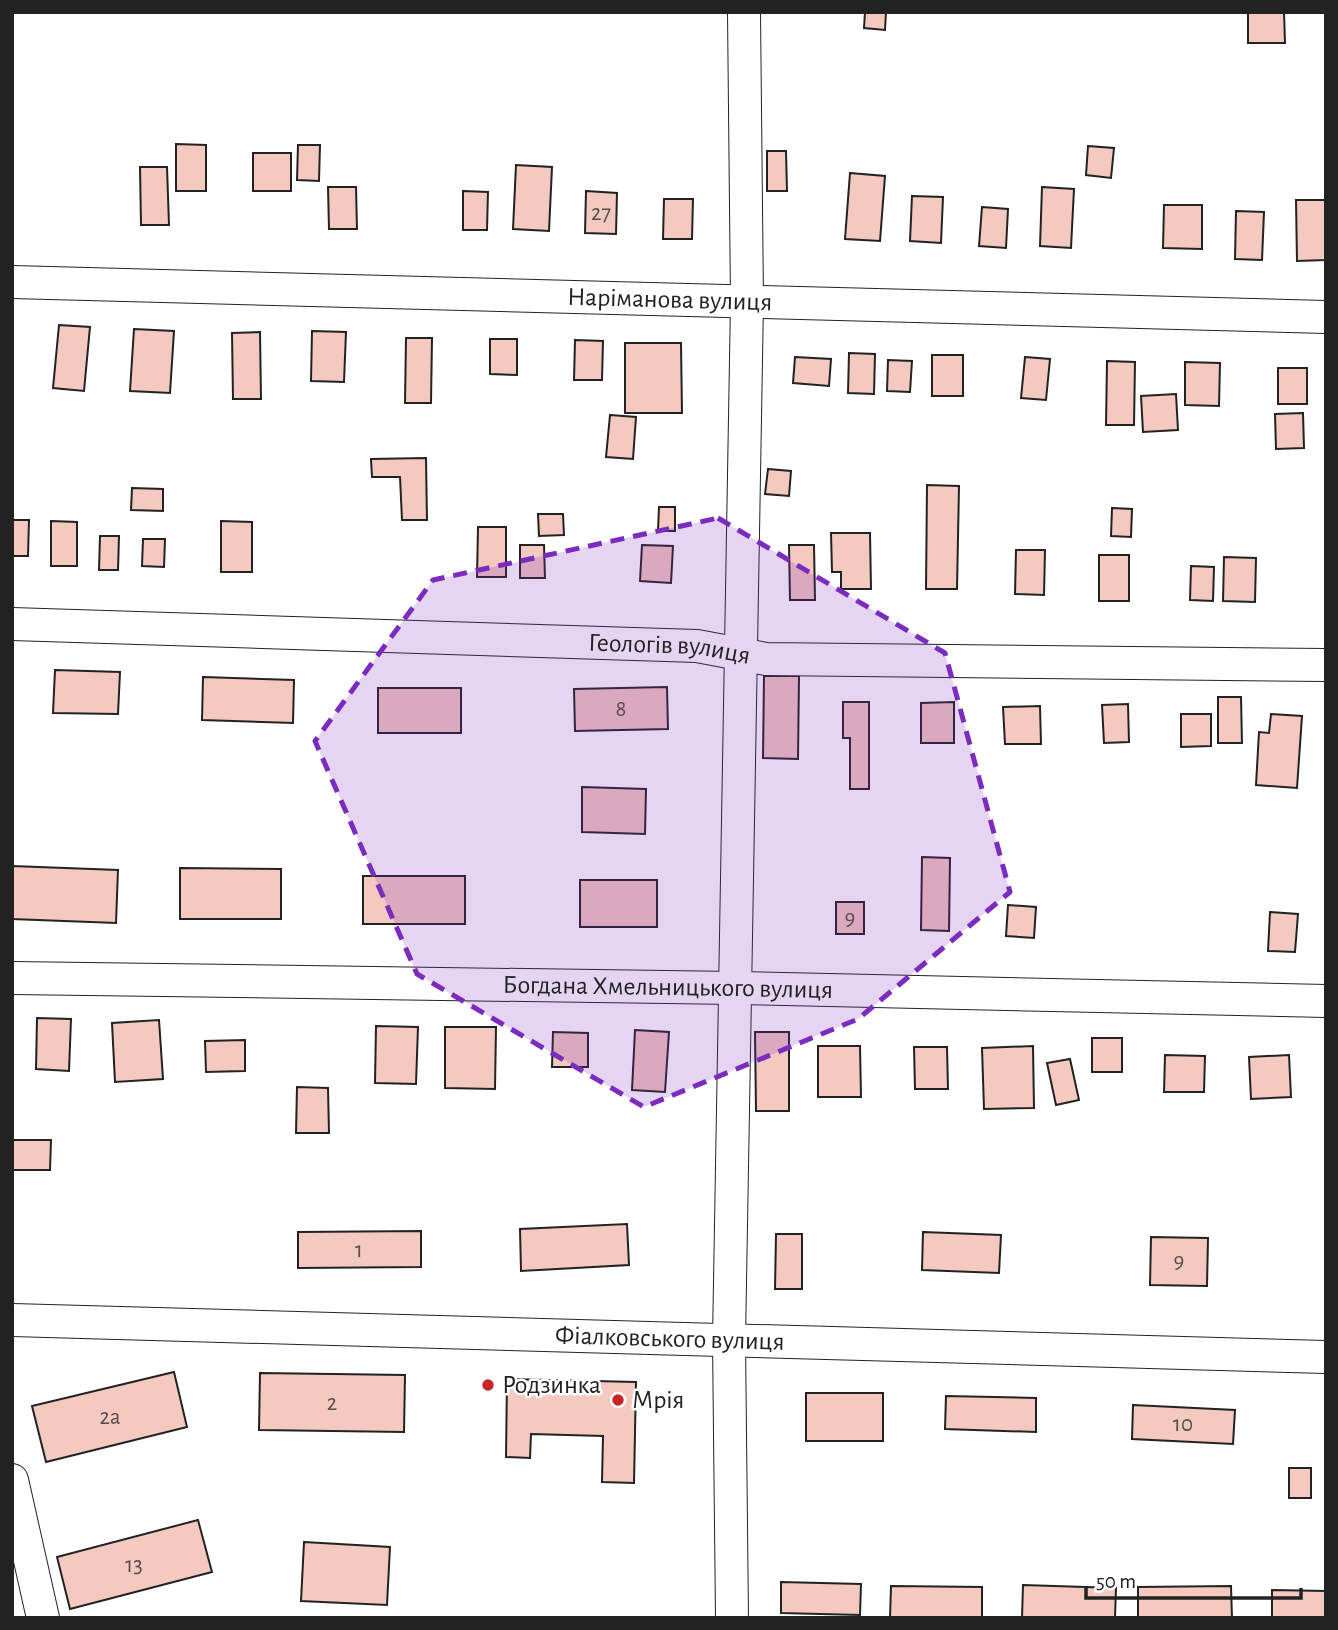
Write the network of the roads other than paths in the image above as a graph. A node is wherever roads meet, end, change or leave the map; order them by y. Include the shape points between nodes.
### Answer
1 (744, 12) edge
2 (12, 282) edge
3 (747, 302) junction
4 (1326, 317) edge
5 (12, 624) edge
6 (742, 655) junction
7 (1326, 665) edge
8 (12, 978) edge
9 (736, 988) junction
10 (1326, 1001) edge
11 (12, 1320) edge
12 (729, 1340) junction
13 (1326, 1357) edge
14 (12, 1480) edge
15 (43, 1618) edge
16 (732, 1618) edge

1 - 3 street
2 - 3 street, Наріманова вулиця
3 - 4 street, Наріманова вулиця
3 - 6 street
5 - 6 street, Геологів вулиця via 697,646
6 - 7 street, Геологів вулиця via 766,659
6 - 9 street
8 - 9 street, Богдана Хмельницького вулиця
9 - 10 street, Богдана Хмельницького вулиця
9 - 12 street
11 - 12 street, Фіалковського вулиця
12 - 13 street, Фіалковського вулиця
12 - 16 street
14 - 15 street

